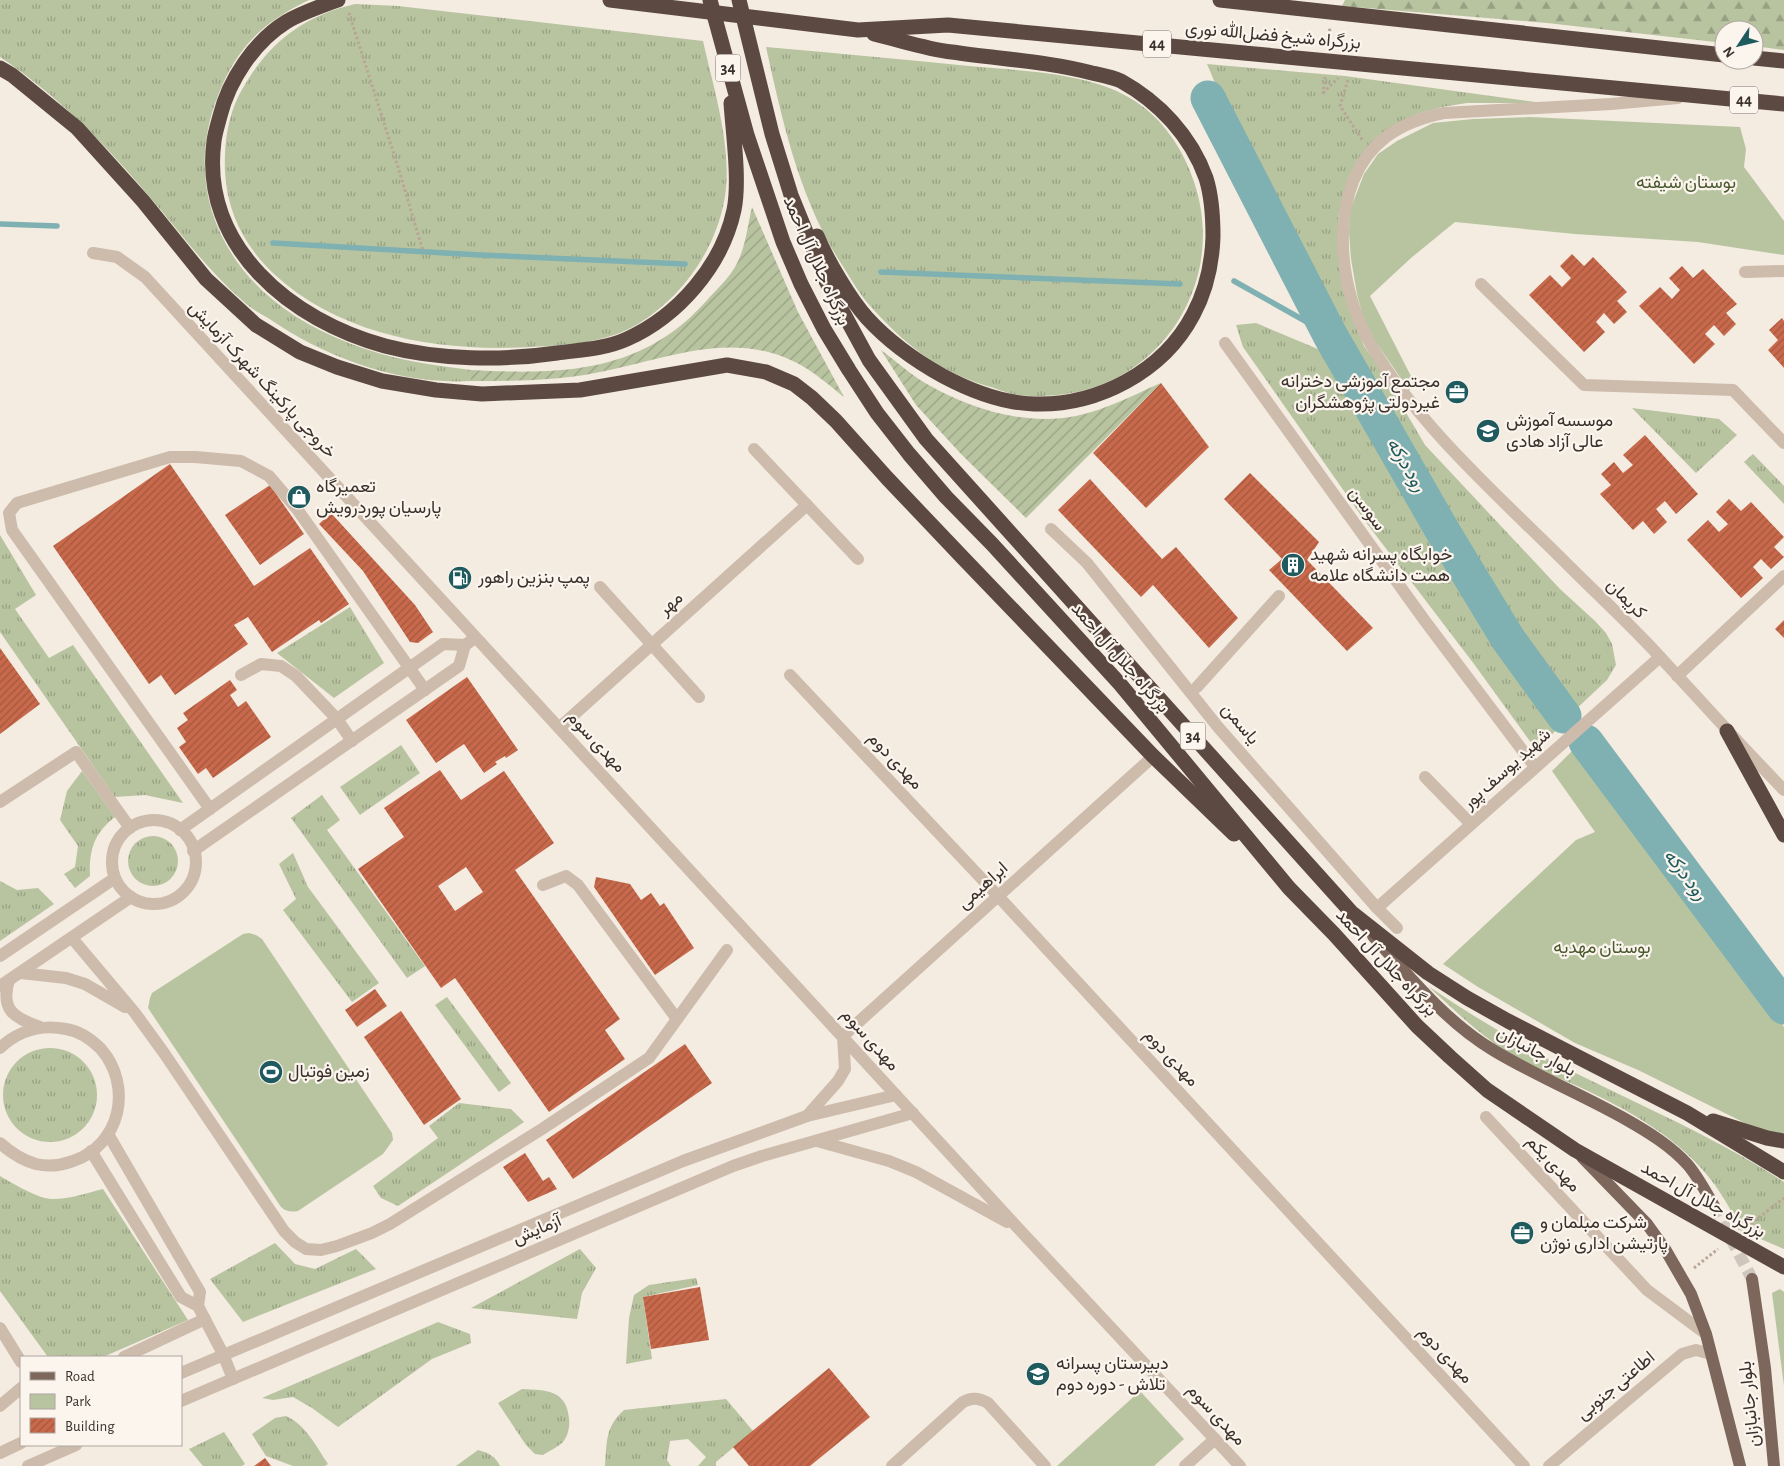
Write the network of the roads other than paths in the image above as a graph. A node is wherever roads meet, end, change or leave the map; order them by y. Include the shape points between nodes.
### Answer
1 (610, 0) edge
2 (710, 0) edge
3 (739, 0) edge
4 (1220, 0) edge
5 (342, 3) edge
6 (858, 30) junction
7 (1714, 54) edge
8 (1764, 59) edge
9 (1784, 62) edge
10 (0, 68) edge
11 (729, 72) junction
12 (1705, 96) junction
13 (1784, 104) edge
14 (772, 134) junction
15 (93, 253) dead end
16 (1784, 271) edge
17 (1745, 272) dead end
18 (1481, 284) dead end
19 (1225, 343) dead end
20 (1784, 443) edge
21 (754, 450) dead end
22 (807, 505) junction
23 (4, 512) edge
24 (1051, 529) dead end
25 (858, 559) dead end
26 (1784, 576) edge
27 (600, 587) dead end
28 (1279, 596) dead end
29 (470, 641) junction
30 (652, 645) junction
31 (1660, 657) junction
32 (410, 668) junction
33 (240, 675) dead end
34 (790, 675) dead end
35 (1677, 676) junction
36 (1197, 687) dead end
37 (425, 690) junction
38 (699, 697) dead end
39 (337, 719) junction
40 (559, 728) junction
41 (1727, 731) junction
42 (352, 741) junction
43 (1147, 762) dead end
44 (1535, 768) junction
45 (1425, 777) dead end
46 (1784, 790) edge
47 (0, 802) edge
48 (210, 809) junction
49 (1471, 824) junction
50 (130, 828) junction
51 (180, 830) junction
52 (1784, 836) edge
53 (193, 851) junction
54 (116, 878) junction
55 (543, 885) dead end
56 (1289, 888) junction
57 (998, 896) junction
58 (131, 897) junction
59 (1377, 908) junction
60 (1352, 912) junction
61 (1386, 918) dead end
62 (72, 938) junction
63 (727, 950) dead end
64 (0, 956) edge
65 (20, 973) junction
66 (4, 983) edge
67 (135, 1014) junction
68 (677, 1020) junction
69 (42, 1028) junction
70 (843, 1036) junction
71 (0, 1048) edge
72 (896, 1095) junction
73 (913, 1113) junction
74 (1687, 1113) junction
75 (807, 1116) junction
76 (1486, 1118) dead end
77 (108, 1134) junction
78 (815, 1140) junction
79 (1784, 1140) edge
80 (0, 1144) edge
81 (1575, 1150) junction
82 (91, 1151) junction
83 (1784, 1172) edge
84 (149, 1204) junction
85 (1714, 1206) tunnel mouth
86 (131, 1216) junction
87 (1017, 1227) junction
88 (1784, 1267) edge
89 (1752, 1278) tunnel mouth
90 (198, 1306) junction
91 (205, 1319) junction
92 (0, 1328) edge
93 (1706, 1334) junction
94 (224, 1354) junction
95 (1711, 1354) junction
96 (126, 1356) edge
97 (20, 1360) edge
98 (182, 1372) edge
99 (233, 1379) junction
100 (20, 1389) edge
101 (182, 1400) edge
102 (0, 1406) edge
103 (1215, 1439) junction
104 (20, 1443) edge
105 (74, 1446) edge
106 (0, 1453) edge
107 (28, 1466) edge
108 (892, 1466) edge
109 (1045, 1466) edge
110 (1185, 1466) edge
111 (1240, 1466) edge
112 (1524, 1466) edge
113 (1549, 1466) edge
114 (1740, 1466) edge
115 (1774, 1466) edge

1 - 6 highway, بزرگراه شیخ فضل‌الله نوری / 44
2 - 11 highway, بزرگراه جلال آل احمد / 34
3 - 14 highway, بزرگراه جلال آل احمد / 34
4 - 7 highway, بزرگراه شیخ فضل‌الله نوری
5 - 11 highway via 286,22 261,43 239,71 223,106 214,141 213,171 217,198 237,247 254,268 296,306 333,327 385,346 435,355 485,359 609,346 643,332 675,309 695,288 719,250 734,209 736,177
6 - 12 highway, بزرگراه شیخ فضل‌الله نوری / 44 via 948,25
6 - 14 highway via 948,52 1077,69 1118,80 1148,98 1171,119 1191,147 1206,178 1213,216 1208,274 1193,316 1181,333 1132,379 1101,394 1071,402 1034,404 998,399 958,385 925,366 867,317 821,245
8 - 9 highway
10 - 56 highway via 77,128 143,201 206,279 256,325 300,352 382,381 482,394 580,390 727,365 766,372 794,384 836,421 964,560 1153,756
11 - 56 highway, بزرگراه جلال آل احمد / 34 via 746,135 783,242 824,329 877,413 946,497 1120,684
12 - 13 highway, بزرگراه شیخ فضل‌الله نوری / 44
12 - 31 street, کریمان via 1444,112 1425,117 1386,137 1371,153 1358,171 1344,209 1344,258 1355,310 1369,342 1390,375 1439,436
14 - 60 highway, بزرگراه جلال آل احمد / 34 via 791,195 826,281 869,360 926,439
15 - 29 street, خروجی پارکینگ شهرک آزمایش via 117,257 145,277
16 - 17 street
18 - 20 street via 1584,385 1733,390
19 - 44 street, سوسن
21 - 22 street
22 - 25 street
22 - 30 street, مهر
23 - 32 street via 17,503 170,457 240,461 269,476 297,509
23 - 48 street via 12,530
24 - 59 street, یاسمن via 1087,563 1218,726
26 - 35 street
27 - 30 street
28 - 36 street
29 - 32 street via 443,644
29 - 37 street via 459,666
29 - 40 street, مهدی سوم
30 - 38 street
30 - 40 street, مهر
31 - 35 street, کریمان
31 - 44 street, شهید یوسف پور
32 - 37 street
32 - 39 street
33 - 39 street via 261,664 281,666 296,676
34 - 57 street, مهدی دوم
35 - 41 street, کریمان
37 - 42 street
39 - 42 street
39 - 48 street
40 - 70 street, مهدی سوم
41 - 46 street, کریمان
41 - 52 highway
42 - 53 street
43 - 57 street, ابراهیمی
44 - 49 street, شهید یوسف پور
45 - 49 street
47 - 50 street via 76,752
48 - 51 street
49 - 59 street, شهید یوسف پور
50 - 51 street via 158,820
50 - 54 street via 114,848 112,861
51 - 53 street
53 - 58 street via 196,859 194,874 178,897 166,903 153,904
54 - 58 street via 119,886
54 - 64 street
55 - 68 street via 566,876 578,886
56 - 81 highway, بزرگراه جلال آل احمد / 34 via 1417,1026 1450,1057 1487,1090
57 - 70 street, ابراهیمی
57 - 112 street, مهدی دوم
58 - 62 street
59 - 61 street, یاسمن via 1397,928
60 - 74 highway, بزرگراه جلال آل احمد / 34 via 1428,973 1467,998
60 - 85 main road, بلوار جانبازان via 1421,989 1465,1031 1492,1050 1604,1107 1664,1143 1696,1175
62 - 65 street
62 - 67 street
63 - 68 street
65 - 66 street
65 - 67 street via 66,978 85,984
66 - 69 street via 8,1009 22,1021
67 - 68 street via 284,1231 306,1249 321,1250 363,1237 390,1224 542,1129 649,1058
69 - 71 street via 30,1029
69 - 77 street via 52,1026 74,1030 94,1042 109,1059 118,1080 120,1102
70 - 72 street, مهدی سوم
70 - 75 street via 845,1069
72 - 73 street, مهدی سوم
72 - 75 street, آزمایش
73 - 78 street, آزمایش
73 - 87 street, مهدی سوم
74 - 79 highway via 1767,1138
74 - 83 highway, بزرگراه جلال آل احمد / 34
75 - 94 street, آزمایش via 683,1161
76 - 93 street, مهدی یکم via 1647,1290
77 - 82 street
77 - 84 street
78 - 87 street via 889,1160
78 - 99 street, آزمایش via 733,1166
80 - 82 street via 16,1156 38,1164 61,1165
81 - 88 highway, بزرگراه جلال آل احمد / 34
81 - 93 main road, بلوار جانبازان via 1647,1224 1691,1294
82 - 86 street
84 - 86 street
84 - 90 street via 200,1292
86 - 90 street via 181,1297
87 - 103 street, مهدی سوم
89 - 115 main road, بلوار جانبازان
90 - 91 street
91 - 94 street
91 - 96 street
92 - 97 street
93 - 95 main road, بلوار جانبازان
94 - 98 street, آزمایش
94 - 99 street
95 - 113 street, اطاعتی جنوبی via 1696,1350 1682,1354
95 - 114 main road, بلوار جانبازان
99 - 101 street, آزمایش
100 - 102 street
103 - 110 street
103 - 111 street, مهدی سوم
104 - 106 street
105 - 107 street
108 - 109 street via 958,1406 973,1399 988,1403

